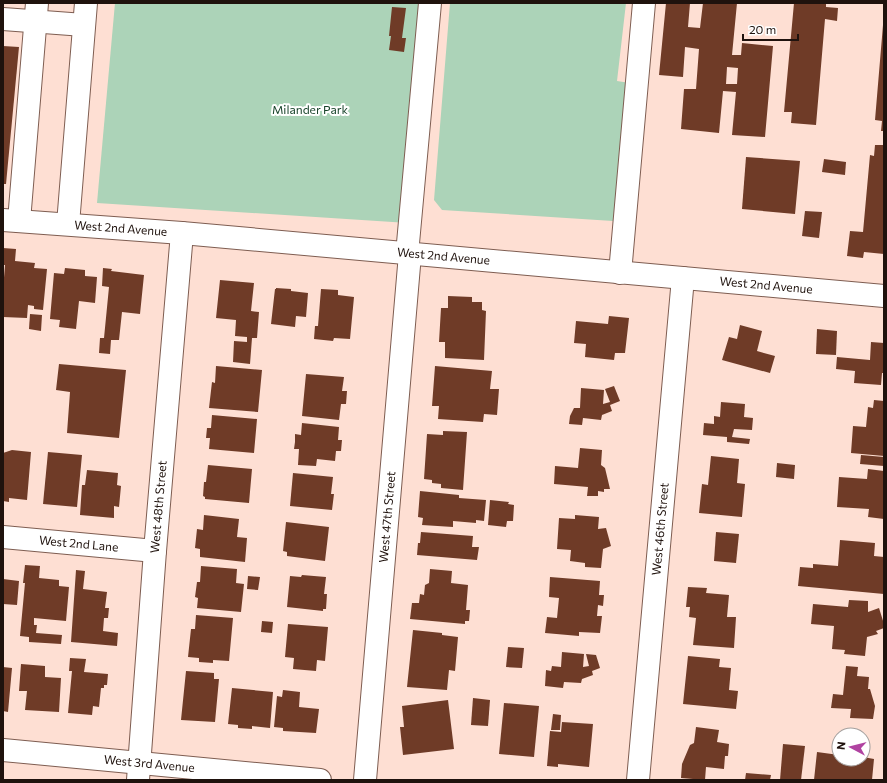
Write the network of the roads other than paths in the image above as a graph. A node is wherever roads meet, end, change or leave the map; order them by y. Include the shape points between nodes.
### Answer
1 (86, 3) edge
2 (430, 3) edge
3 (644, 3) edge
4 (36, 12) edge
5 (3, 18) edge
6 (84, 25) junction
7 (11, 220) edge
8 (68, 224) junction
9 (182, 234) junction
10 (408, 254) junction
11 (620, 273) junction
12 (683, 278) junction
13 (884, 296) edge
14 (3, 537) edge
15 (155, 551) junction
16 (3, 750) edge
17 (138, 772) edge
18 (320, 780) edge
19 (365, 780) edge
20 (638, 780) edge

1 - 6 street
2 - 10 street, West 47th Street
3 - 11 street
4 - 5 street
4 - 6 street
4 - 7 street
6 - 8 street
7 - 8 street, West 2nd Avenue
8 - 9 street, West 2nd Avenue
9 - 10 street, West 2nd Avenue
9 - 15 street, West 48th Street
10 - 11 street, West 2nd Avenue
10 - 19 street, West 47th Street
11 - 12 street, West 2nd Avenue
12 - 13 street, West 2nd Avenue
12 - 20 street, West 46th Street
14 - 15 street, West 2nd Lane
15 - 17 street, West 48th Street
16 - 17 street, West 3rd Avenue
17 - 18 street, West 3rd Avenue

